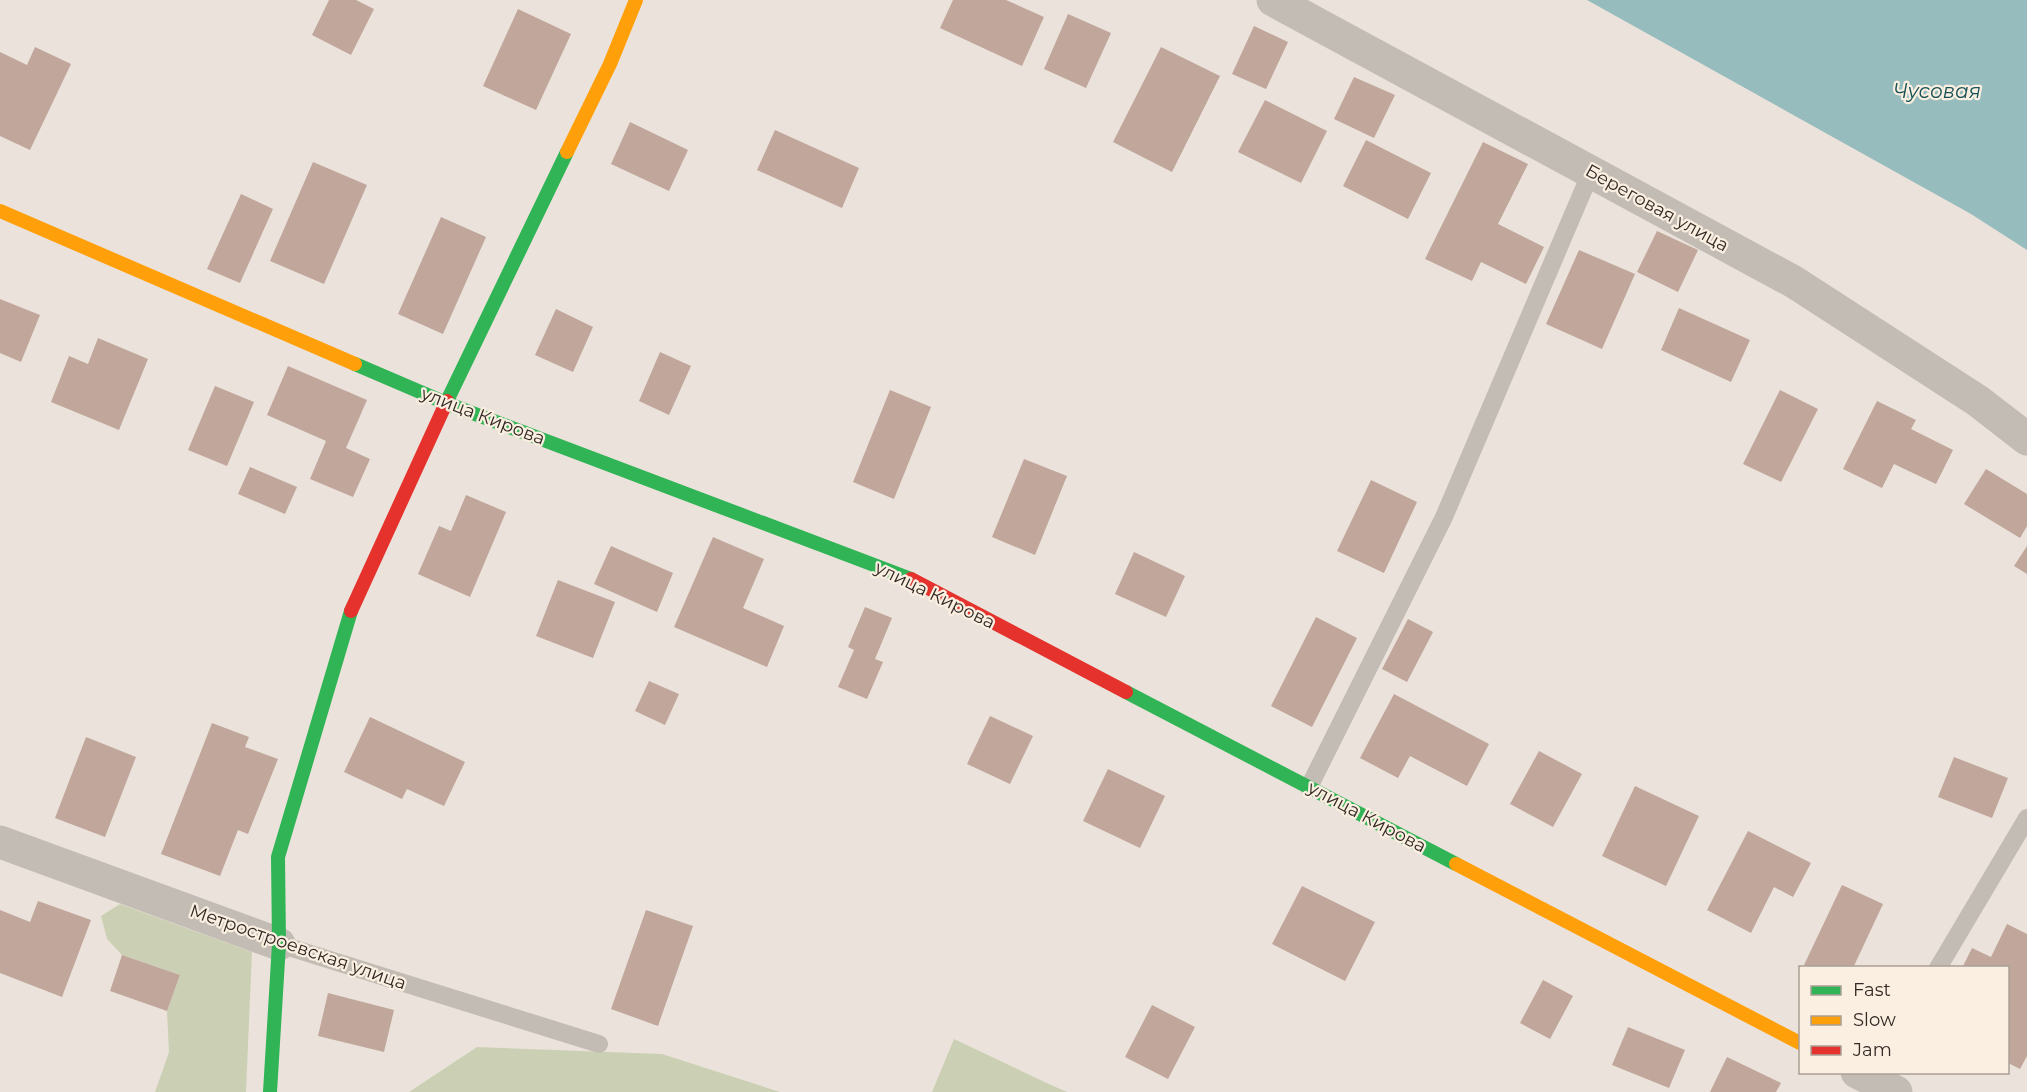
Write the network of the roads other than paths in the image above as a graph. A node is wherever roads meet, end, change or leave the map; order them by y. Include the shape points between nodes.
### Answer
1 (636, 0) edge
2 (1273, 0) edge
3 (1591, 172) junction
4 (0, 211) edge
5 (446, 403) junction
6 (2027, 439) edge
7 (1309, 787) junction
8 (2027, 818) edge
9 (0, 842) edge
10 (279, 944) junction
11 (1939, 966) edge
12 (1799, 1042) edge
13 (599, 1044) dead end
14 (270, 1092) edge

1 - 5 street via 610,64
2 - 3 street, Береговая улица
3 - 6 street, Береговая улица via 1794,282 1978,401
3 - 7 lane via 1444,517
4 - 5 street, улица Кирова
5 - 7 street, улица Кирова via 902,575
5 - 10 street via 353,604 278,857
7 - 12 street, улица Кирова
8 - 11 lane
9 - 10 street, Метростроевская улица
10 - 13 lane, Метростроевская улица
10 - 14 street

